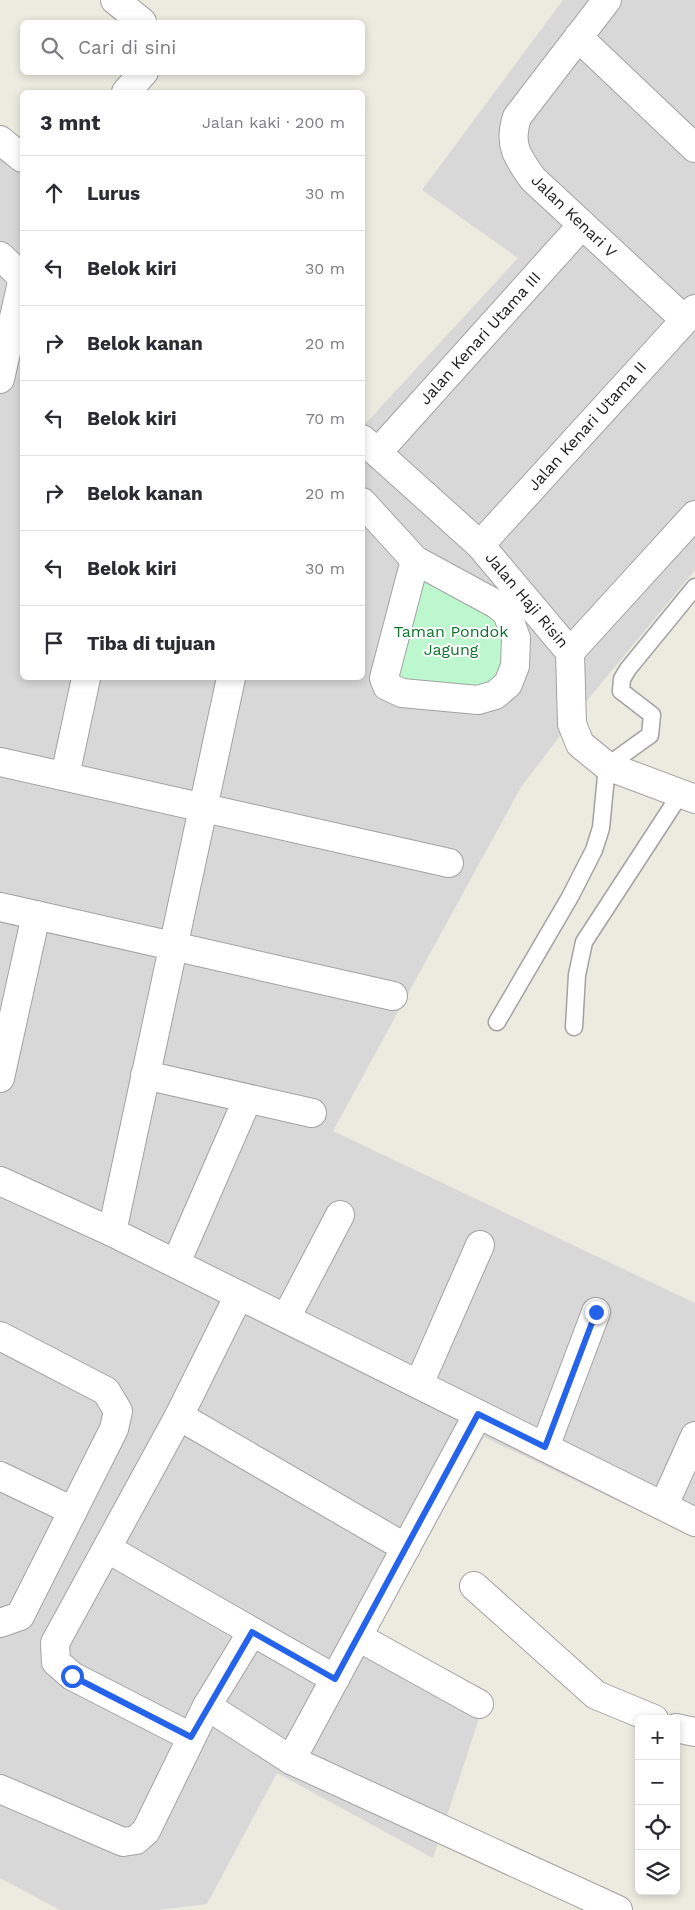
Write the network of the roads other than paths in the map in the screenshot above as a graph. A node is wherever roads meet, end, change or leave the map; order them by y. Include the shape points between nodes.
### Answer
1 (115, 0) edge
2 (607, 0) edge
3 (140, 20) edge
4 (578, 37) junction
5 (141, 75) edge
6 (128, 90) edge
7 (0, 140) edge
8 (695, 148) edge
9 (20, 156) edge
10 (582, 225) junction
11 (0, 256) edge
12 (20, 275) edge
13 (20, 293) edge
14 (689, 314) edge
15 (7, 361) edge
16 (370, 446) edge
17 (365, 505) edge
18 (695, 515) edge
19 (480, 545) junction
20 (414, 560) junction
21 (695, 587) edge
22 (570, 652) junction
23 (86, 680) edge
24 (231, 680) edge
25 (0, 762) edge
26 (607, 766) junction
27 (65, 776) junction
28 (688, 796) edge
29 (203, 808) junction
30 (449, 863) dead end
31 (0, 907) edge
32 (36, 915) junction
33 (172, 946) junction
34 (393, 996) dead end
35 (496, 1022) dead end
36 (574, 1027) dead end
37 (145, 1075) junction
38 (0, 1078) edge
39 (247, 1100) junction
40 (312, 1113) dead end
41 (0, 1181) edge
42 (340, 1215) dead end
43 (112, 1232) junction
44 (480, 1245) dead end
45 (176, 1263) junction
46 (239, 1295) junction
47 (596, 1312) dead end
48 (286, 1318) junction
49 (0, 1336) edge
50 (418, 1384) junction
51 (478, 1414) junction
52 (179, 1416) junction
53 (695, 1436) edge
54 (545, 1447) junction
55 (0, 1476) edge
56 (664, 1505) junction
57 (73, 1511) junction
58 (695, 1522) edge
59 (406, 1548) junction
60 (108, 1549) junction
61 (474, 1586) dead end
62 (0, 1623) edge
63 (252, 1632) junction
64 (358, 1637) junction
65 (335, 1679) junction
66 (479, 1704) dead end
67 (207, 1706) junction
68 (645, 1715) edge
69 (680, 1729) edge
70 (695, 1732) edge
71 (191, 1737) junction
72 (291, 1760) junction
73 (0, 1789) edge
74 (618, 1910) edge

1 - 3 street
2 - 4 street, Jalan Kenari V
4 - 8 street
4 - 10 street, Jalan Kenari V via 516,117 512,132 521,161 533,179
5 - 6 street
7 - 9 street
10 - 14 street, Jalan Kenari V
10 - 16 street, Jalan Kenari Utama III
11 - 12 street
13 - 15 street
14 - 19 street, Jalan Kenari Utama II
16 - 19 street, Jalan Haji Risin
17 - 20 street
18 - 22 street
19 - 22 street, Jalan Haji Risin
20 - 20 street via 384,678 387,686 402,693 478,700 494,695 508,684 514,666 516,638 507,613
21 - 26 lane via 622,679 620,691 652,714 652,724 650,735
22 - 26 street, Jalan Haji Risin via 574,733 580,744
23 - 27 street
24 - 29 street
25 - 27 street
26 - 28 street, Jalan Haji Risin
26 - 35 lane via 601,828 594,850
27 - 29 street
28 - 36 lane via 584,942 577,974
29 - 30 street
29 - 33 street
31 - 32 street
32 - 33 street
32 - 38 street
33 - 34 street
33 - 37 street
37 - 39 street
37 - 43 street
39 - 40 street
39 - 45 street
41 - 43 street
42 - 48 street
43 - 45 street
44 - 50 street
45 - 46 street
46 - 48 street
46 - 52 street
47 - 54 street
48 - 50 street
49 - 57 street via 106,1391 118,1411 114,1429
50 - 51 street
51 - 54 street
51 - 59 street
52 - 59 street
52 - 60 street
53 - 56 street
54 - 56 street
55 - 57 street
56 - 58 street
57 - 62 street via 20,1616
59 - 64 street
60 - 63 street
60 - 71 street via 55,1643 56,1662 72,1676
61 - 68 street via 596,1694
63 - 65 street
63 - 67 street
64 - 65 street
64 - 66 street
65 - 72 street
67 - 71 street
67 - 72 street
69 - 70 street
71 - 73 street via 146,1831 136,1840 122,1842
72 - 74 street

